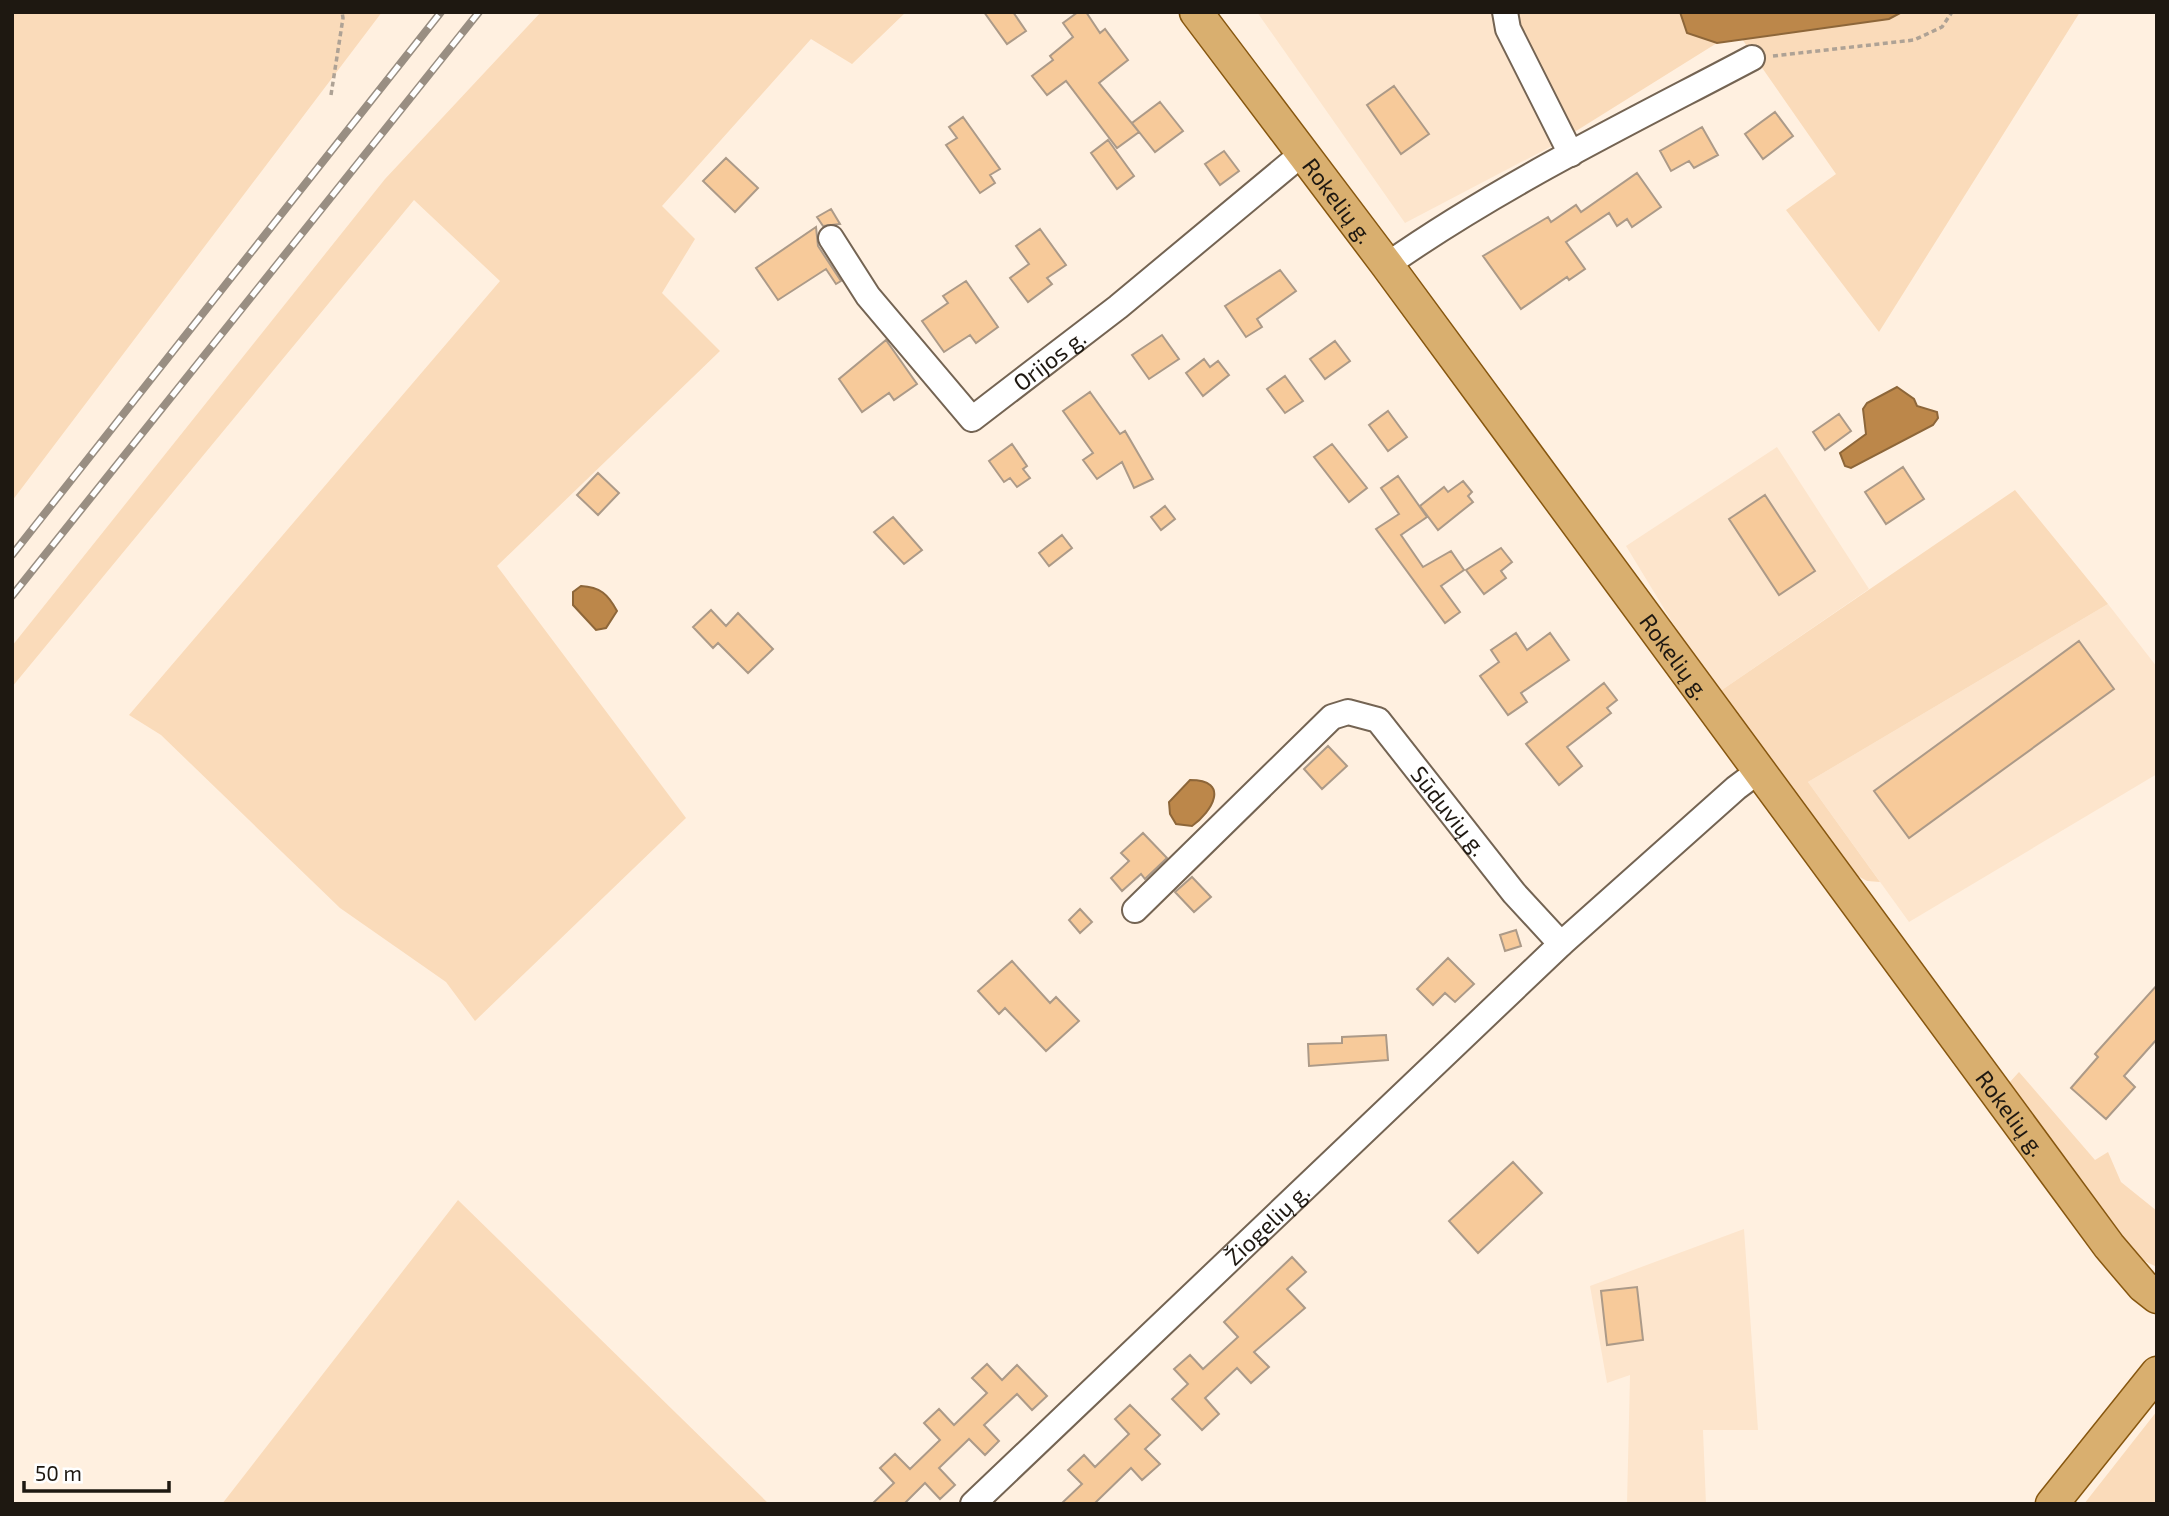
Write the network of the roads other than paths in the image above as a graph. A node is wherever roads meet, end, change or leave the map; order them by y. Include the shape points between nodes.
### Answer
1 (1196, 12) edge
2 (1505, 12) edge
3 (1752, 58) road end
4 (1303, 153) junction
5 (1571, 154) junction
6 (831, 238) dead end
7 (1387, 265) junction
8 (1759, 771) junction
9 (1135, 909) dead end
10 (1561, 944) junction
11 (2157, 1297) edge
12 (2157, 1373) edge
13 (973, 1504) edge
14 (2052, 1504) edge

1 - 4 main road, Rokelių g.
2 - 5 street via 1508,29
3 - 5 street
4 - 6 street, Orijos g. via 1118,307 972,419 868,296
4 - 7 main road, Rokelių g.
5 - 7 street
7 - 8 main road, Rokelių g.
8 - 10 street
8 - 11 main road, Rokelių g. via 2109,1246
9 - 10 street, Sūduvių g. via 1332,717 1348,712 1378,720 1514,893
10 - 13 street, Žiogelių g.
12 - 14 main road

